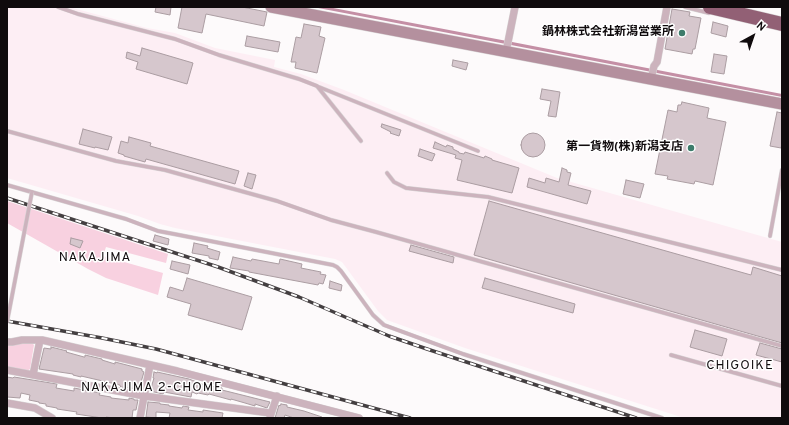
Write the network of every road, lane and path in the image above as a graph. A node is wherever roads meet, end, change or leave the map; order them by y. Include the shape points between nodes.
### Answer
1 (58, 7) edge
2 (271, 7) edge
3 (515, 7) edge
4 (668, 7) edge
5 (685, 7) edge
6 (746, 7) edge
7 (712, 10) edge
8 (782, 15) edge
9 (782, 24) edge
10 (506, 52) junction
11 (651, 79) junction
12 (318, 86) junction
13 (782, 104) edge
14 (7, 131) edge
15 (361, 141) dead end
16 (478, 151) dead end
17 (782, 170) edge
18 (387, 173) dead end
19 (7, 185) edge
20 (32, 192) junction
21 (770, 236) dead end
22 (782, 270) edge
23 (7, 322) edge
24 (40, 340) junction
25 (7, 342) edge
26 (782, 346) edge
27 (671, 355) dead end
28 (150, 365) junction
29 (7, 370) edge
30 (33, 375) junction
31 (782, 386) edge
32 (144, 396) junction
33 (276, 396) junction
34 (7, 403) edge
35 (270, 416) edge
36 (52, 418) edge
37 (140, 418) edge
38 (359, 418) edge
39 (662, 418) edge

1 - 12 lane via 175,40
2 - 10 street
3 - 10 street
4 - 11 street
5 - 7 lane
6 - 8 highway
7 - 9 highway
10 - 11 street
11 - 13 street
12 - 15 lane
12 - 16 lane
14 - 26 lane via 277,201 331,220
17 - 21 lane
18 - 22 lane via 394,182 406,188 488,197
19 - 20 lane
20 - 23 lane, bridge
20 - 39 lane via 126,219 158,231 333,265 341,271 384,326
24 - 25 street
24 - 28 street
24 - 30 street
27 - 31 lane
28 - 32 street
28 - 33 street
29 - 30 street
30 - 32 street
32 - 35 street
32 - 37 street
33 - 35 street
33 - 38 street
34 - 36 street via 35,408

